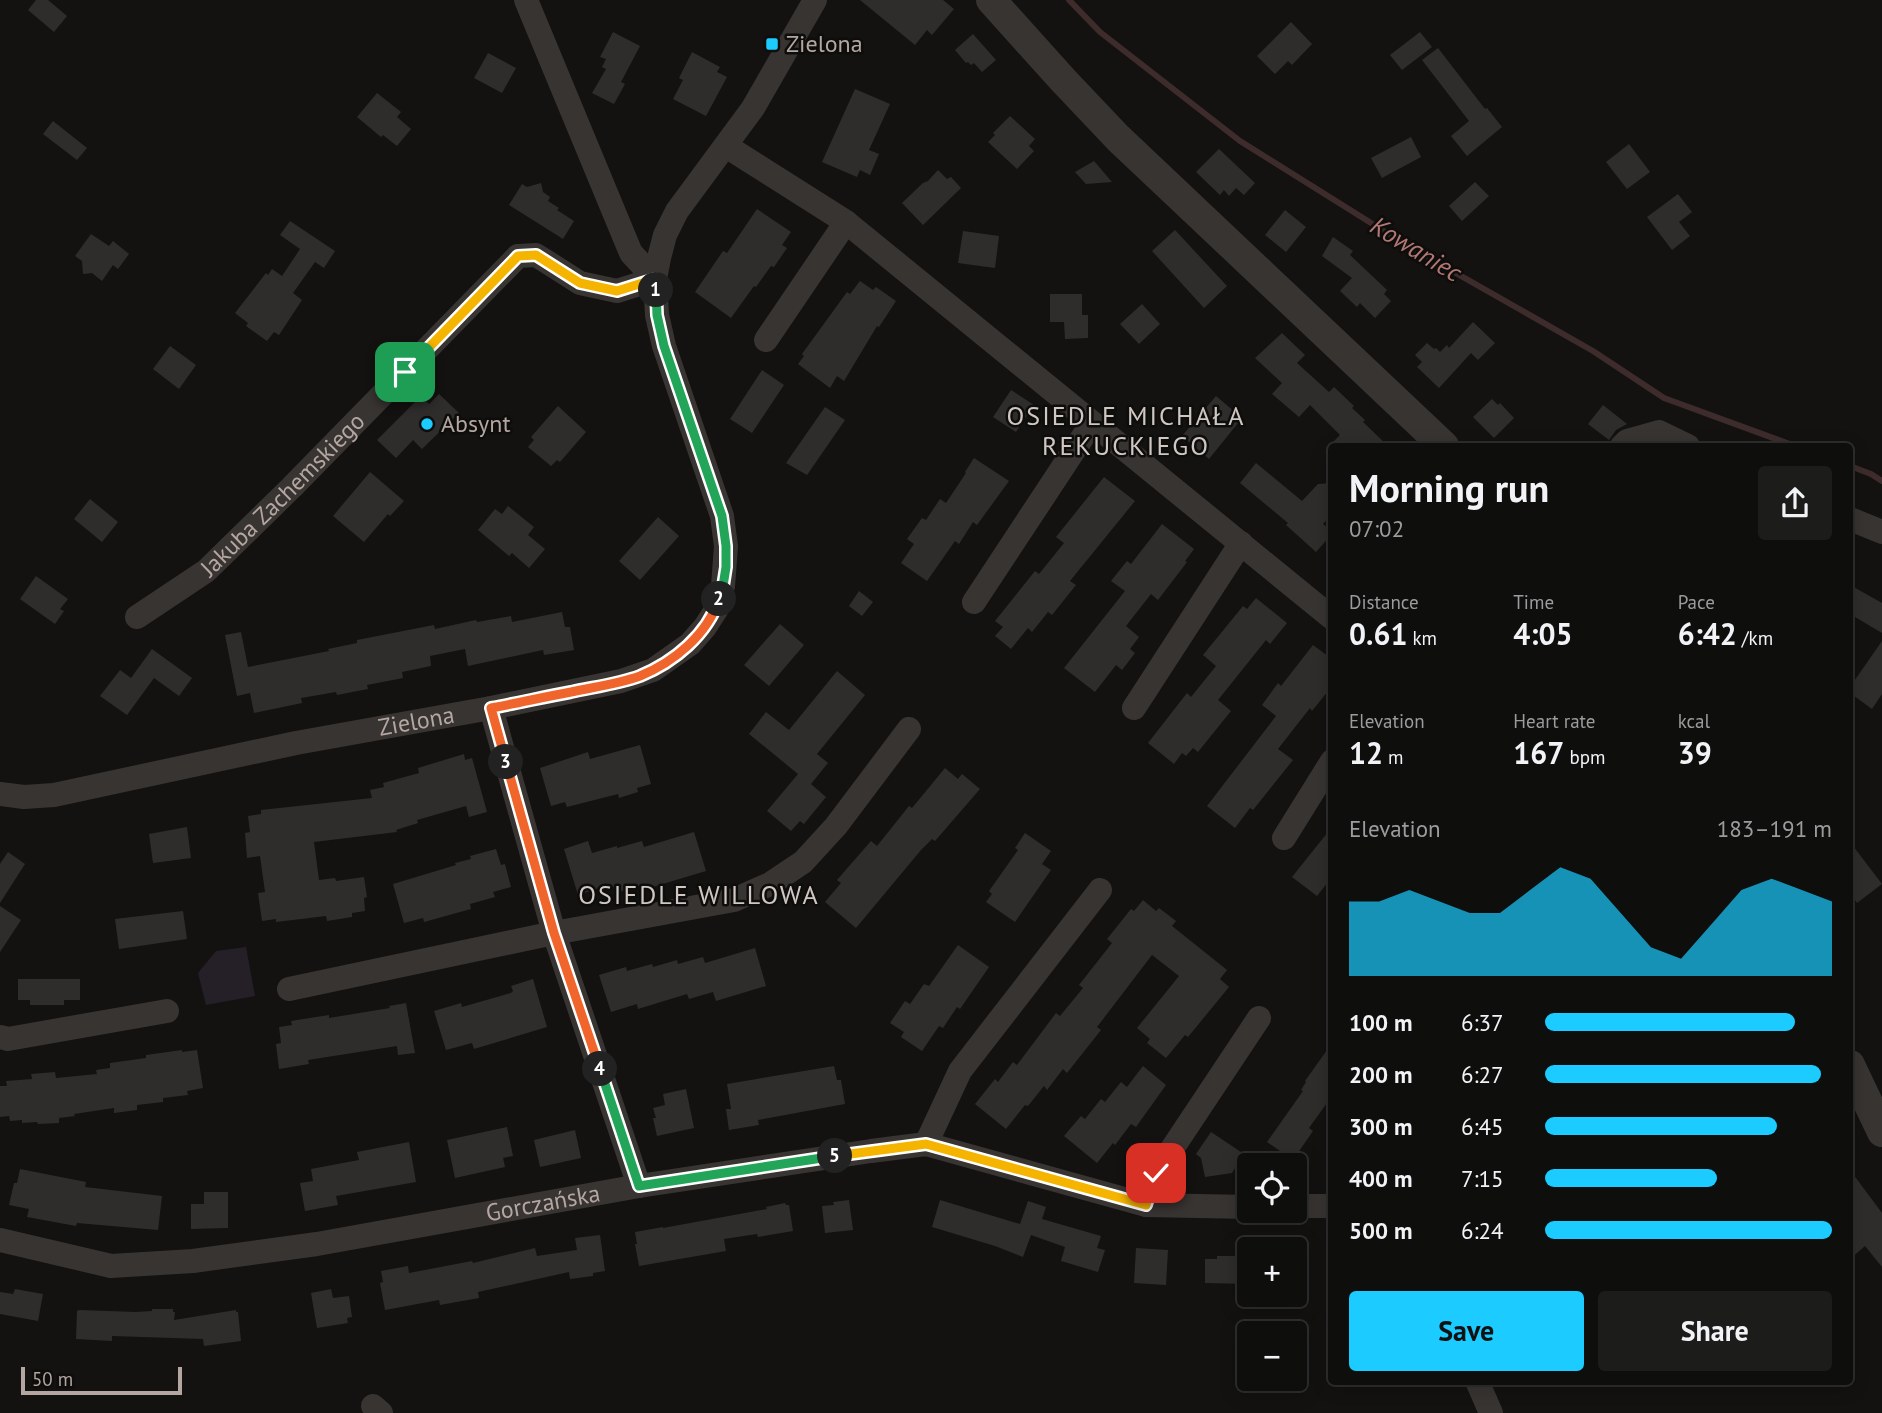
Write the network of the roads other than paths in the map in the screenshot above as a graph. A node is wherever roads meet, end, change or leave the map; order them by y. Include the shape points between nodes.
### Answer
1 (526, 0) edge
2 (815, 0) edge
3 (990, 0) edge
4 (726, 146) junction
5 (846, 222) junction
6 (655, 279) junction
7 (766, 340) dead end
8 (1092, 423) junction
9 (1441, 443) edge
10 (1625, 443) edge
11 (1682, 443) edge
12 (1853, 520) edge
13 (1882, 532) edge
14 (1241, 543) junction
15 (974, 602) dead end
16 (1328, 615) edge
17 (137, 617) dead end
18 (491, 708) junction
19 (1134, 708) dead end
20 (909, 729) dead end
21 (1328, 767) edge
22 (0, 794) edge
23 (1284, 838) dead end
24 (1100, 890) dead end
25 (554, 933) junction
26 (289, 989) dead end
27 (167, 1011) dead end
28 (1259, 1018) dead end
29 (0, 1037) edge
30 (1853, 1071) edge
31 (1882, 1132) edge
32 (926, 1144) junction
33 (639, 1186) junction
34 (1146, 1205) junction
35 (1307, 1206) edge
36 (1328, 1206) edge
37 (1237, 1207) edge
38 (0, 1240) edge
39 (1479, 1385) edge
40 (1492, 1413) edge

1 - 6 street via 631,253
2 - 4 street, Zielona
3 - 9 street via 1118,138
4 - 5 street
4 - 6 street, Zielona via 677,211 665,235
5 - 7 street
5 - 8 street
6 - 17 street, Jakuba Zachemskiego via 617,291 580,283 536,255 518,256 206,571
6 - 18 street, Zielona via 664,346 722,516 726,567 716,610 690,644 639,676
8 - 14 street
8 - 15 street
10 - 11 street via 1659,432
12 - 13 street
14 - 16 street
14 - 19 street
18 - 22 street, Zielona via 296,743 54,795
18 - 25 street
20 - 25 street via 836,826 803,862 770,884 734,900
21 - 23 street
24 - 32 street via 960,1071
25 - 26 street
25 - 33 street
27 - 29 street
28 - 34 street via 1156,1173
30 - 31 street
32 - 33 street, Gorczańska
32 - 34 street, Gorczańska
33 - 38 street, Gorczańska via 330,1242 193,1261 111,1266
34 - 37 street, Gorczańska
35 - 36 street
39 - 40 street

